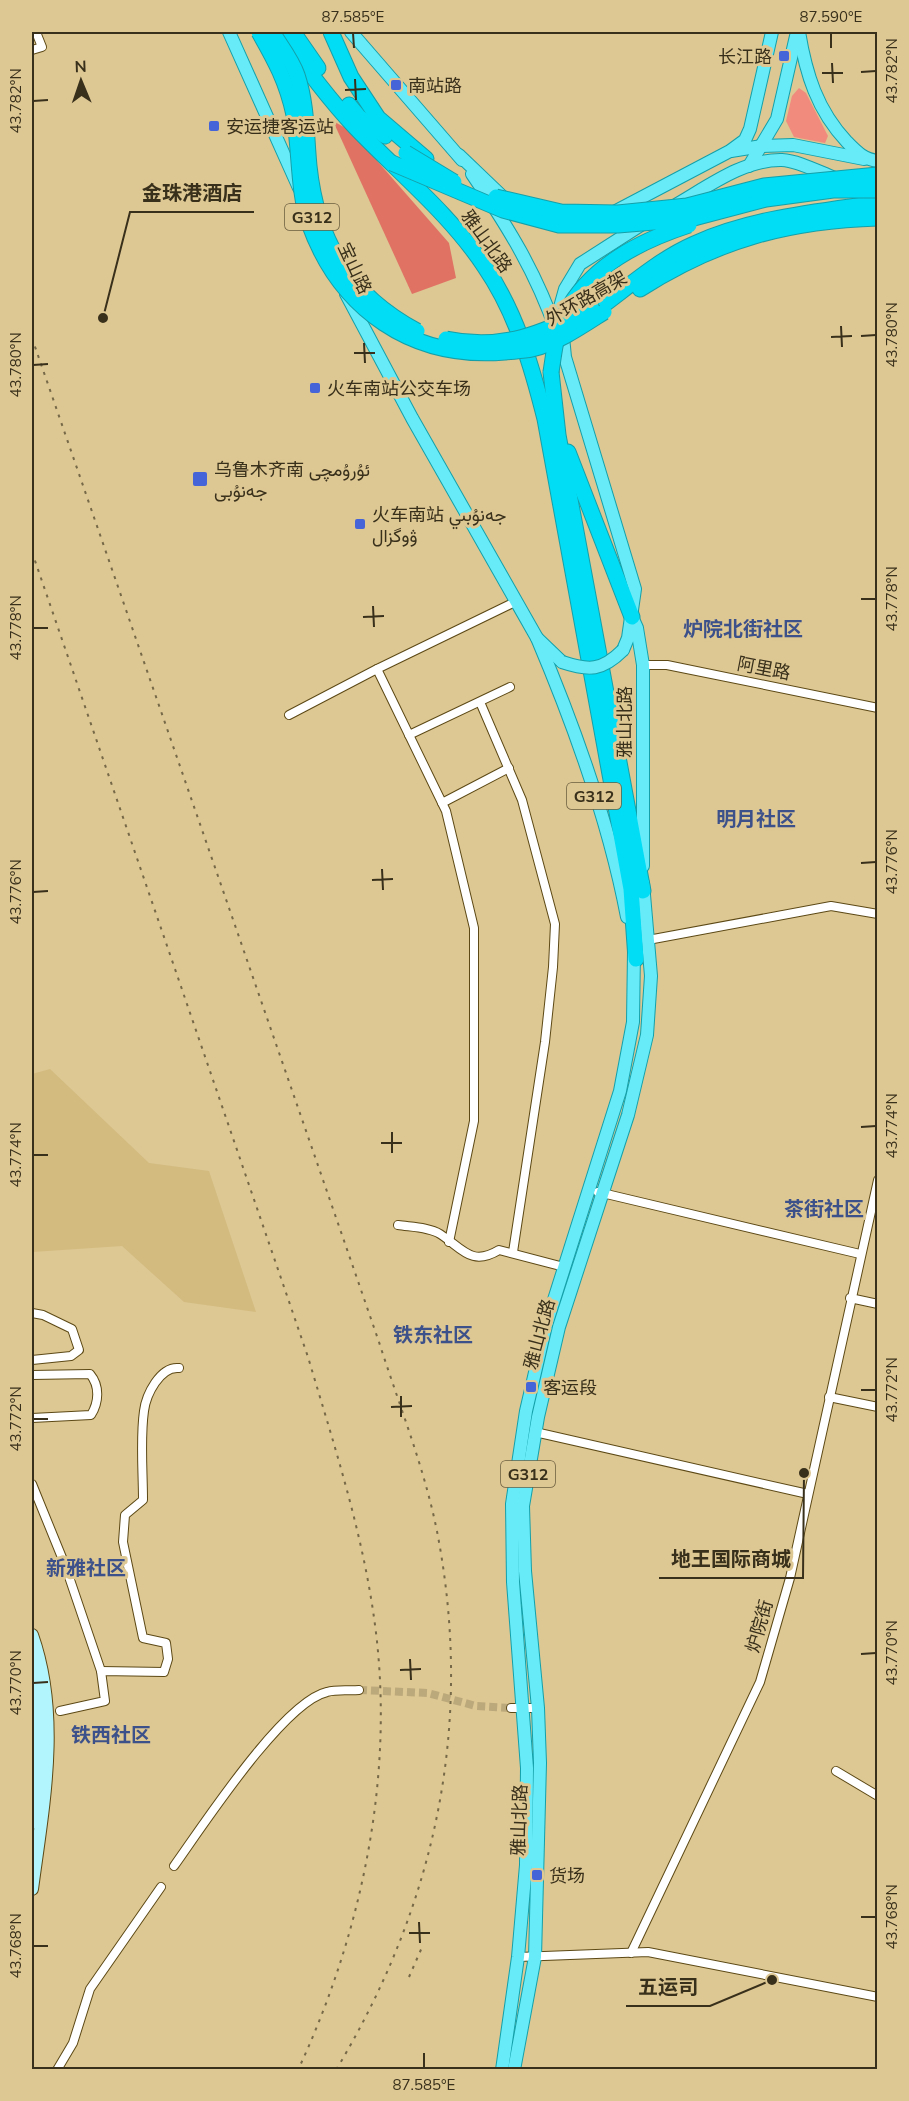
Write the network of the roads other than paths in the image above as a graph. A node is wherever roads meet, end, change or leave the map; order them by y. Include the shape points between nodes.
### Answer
1 (36, 32) edge
2 (260, 32) edge
3 (272, 32) edge
4 (280, 32) edge
5 (293, 32) edge
6 (331, 32) edge
7 (351, 32) edge
8 (772, 32) edge
9 (798, 32) edge
10 (230, 34) edge
11 (32, 50) edge
12 (752, 124) junction
13 (762, 146) junction
14 (408, 150) junction
15 (730, 152) junction
16 (459, 155) junction
17 (864, 159) junction
18 (783, 160) junction
19 (878, 162) edge
20 (392, 163) junction
21 (749, 166) junction
22 (878, 175) edge
23 (878, 191) edge
24 (766, 199) junction
25 (878, 203) edge
26 (878, 218) edge
27 (565, 357) junction
28 (556, 416) junction
29 (517, 601) junction
30 (632, 617) junction
31 (537, 638) junction
32 (643, 665) junction
33 (377, 669) junction
34 (510, 687) dead end
35 (480, 702) junction
36 (878, 708) edge
37 (289, 715) dead end
38 (409, 735) junction
39 (509, 768) junction
40 (442, 804) junction
41 (643, 891) junction
42 (878, 914) edge
43 (648, 940) junction
44 (636, 959) junction
45 (878, 1180) edge
46 (588, 1190) junction
47 (603, 1194) junction
48 (398, 1225) dead end
49 (449, 1242) junction
50 (513, 1252) junction
51 (860, 1254) junction
52 (564, 1267) junction
53 (850, 1298) junction
54 (878, 1304) edge
55 (32, 1313) edge
56 (32, 1360) edge
57 (179, 1368) dead end
58 (32, 1375) edge
59 (829, 1397) junction
60 (878, 1407) edge
61 (32, 1418) edge
62 (535, 1432) junction
63 (32, 1484) edge
64 (808, 1494) junction
65 (32, 1635) edge
66 (32, 1667) edge
67 (101, 1671) junction
68 (359, 1690) tunnel mouth
69 (517, 1708) junction
70 (538, 1708) junction
71 (60, 1711) dead end
72 (836, 1771) dead end
73 (878, 1796) edge
74 (32, 1823) edge
75 (174, 1866) dead end
76 (161, 1887) dead end
77 (32, 1889) edge
78 (631, 1953) junction
79 (518, 1957) junction
80 (535, 1957) junction
81 (878, 1997) edge
82 (57, 2070) edge
83 (502, 2070) edge
84 (514, 2070) edge

1 - 11 street via 42,47
2 - 26 highway, 外环路高架, bridge via 284,76 294,116 308,222 330,267 351,298 386,327 423,344 468,352 532,349 564,336 672,269 713,249 776,230
3 - 25 highway, 外环路高架, bridge via 297,74 306,116 309,168 335,257 357,288 393,318 423,334 458,341 528,338 606,303 693,244 742,225
4 - 20 highway, 雅山北路 via 312,77
5 - 14 highway via 359,117
6 - 14 highway via 351,77 378,118
7 - 16 main road, G312
8 - 12 main road
9 - 13 main road via 777,119
9 - 17 main road via 809,81 821,108 833,127
10 - 29 main road, 宝山路 / G312 via 345,292
12 - 13 main road
12 - 15 main road via 745,140
13 - 15 main road
13 - 17 main road via 793,145
13 - 18 main road
13 - 21 main road
14 - 22 highway, bridge via 455,183 506,201 561,212 618,213 687,206 764,186
15 - 16 main road via 586,224 551,223 523,213
16 - 27 main road, G312 via 518,242 546,301
17 - 19 main road
18 - 21 main road
18 - 23 main road
20 - 24 highway, bridge via 503,210 559,225 690,219
20 - 44 highway, 雅山北路 via 446,218 486,268 531,363 545,419 631,889
21 - 27 main road via 609,243 580,264 565,289 560,307
23 - 24 highway, bridge via 833,190
24 - 28 highway, bridge via 630,248 582,289 565,315 555,345 551,372
27 - 30 main road, G312 via 632,576
28 - 30 highway
28 - 41 highway
29 - 31 main road, G312
29 - 33 street
30 - 31 main road, bridge via 623,650 599,668 579,668 562,662
30 - 32 main road, 雅山北路 / G312
31 - 44 main road, 雅山北路 / G312 via 559,688 594,795 622,892
32 - 36 street, 阿里路 via 667,665
32 - 41 main road, 雅山北路 / G312
33 - 37 street
33 - 38 street
34 - 35 street
35 - 38 street
35 - 39 street
38 - 40 street
39 - 40 street
39 - 50 street via 522,800 555,924 544,1042
40 - 49 street via 474,928 474,1120
41 - 43 main road, 雅山北路 / G312
42 - 43 street via 831,906
43 - 47 main road, 雅山北路 / G312 via 651,976 647,1035 628,1115
44 - 46 main road, 雅山北路 / G312 via 633,1023 620,1092
45 - 51 street, 炉院街
46 - 47 street
46 - 52 main road, 雅山北路 / G312
47 - 51 street
47 - 62 main road, 雅山北路 / G312 via 559,1327
48 - 49 street via 439,1233
49 - 50 street via 475,1257 499,1250
50 - 52 street
51 - 53 street, 炉院街
52 - 69 main road, 雅山北路 / G312 via 526,1411 512,1504
53 - 54 street
53 - 59 street, 炉院街
55 - 56 street via 72,1329 79,1350 71,1356
57 - 67 street via 165,1370 158,1378 144,1409 143,1500 125,1515 123,1542 143,1638 166,1643 168,1659 164,1672
58 - 61 street via 90,1374 98,1392 91,1415
59 - 60 street
59 - 64 street, 炉院街
62 - 64 street
62 - 70 main road, 雅山北路 / G312 via 523,1506
63 - 67 street
64 - 78 street, 炉院街 via 790,1578 760,1682
65 - 77 main road via 44,1688 48,1738
66 - 74 main road via 39,1743
67 - 71 street via 105,1701
68 - 75 street via 326,1692 273,1733
69 - 70 street
69 - 79 main road, 雅山北路 / G312 via 527,1768 526,1854
70 - 80 main road, 雅山北路 / G312
72 - 73 street
76 - 82 street via 90,1989 72,2043
78 - 80 street
78 - 81 street via 648,1952
79 - 80 street
79 - 83 main road, 雅山北路 / G312
80 - 84 main road, 雅山北路 / G312

